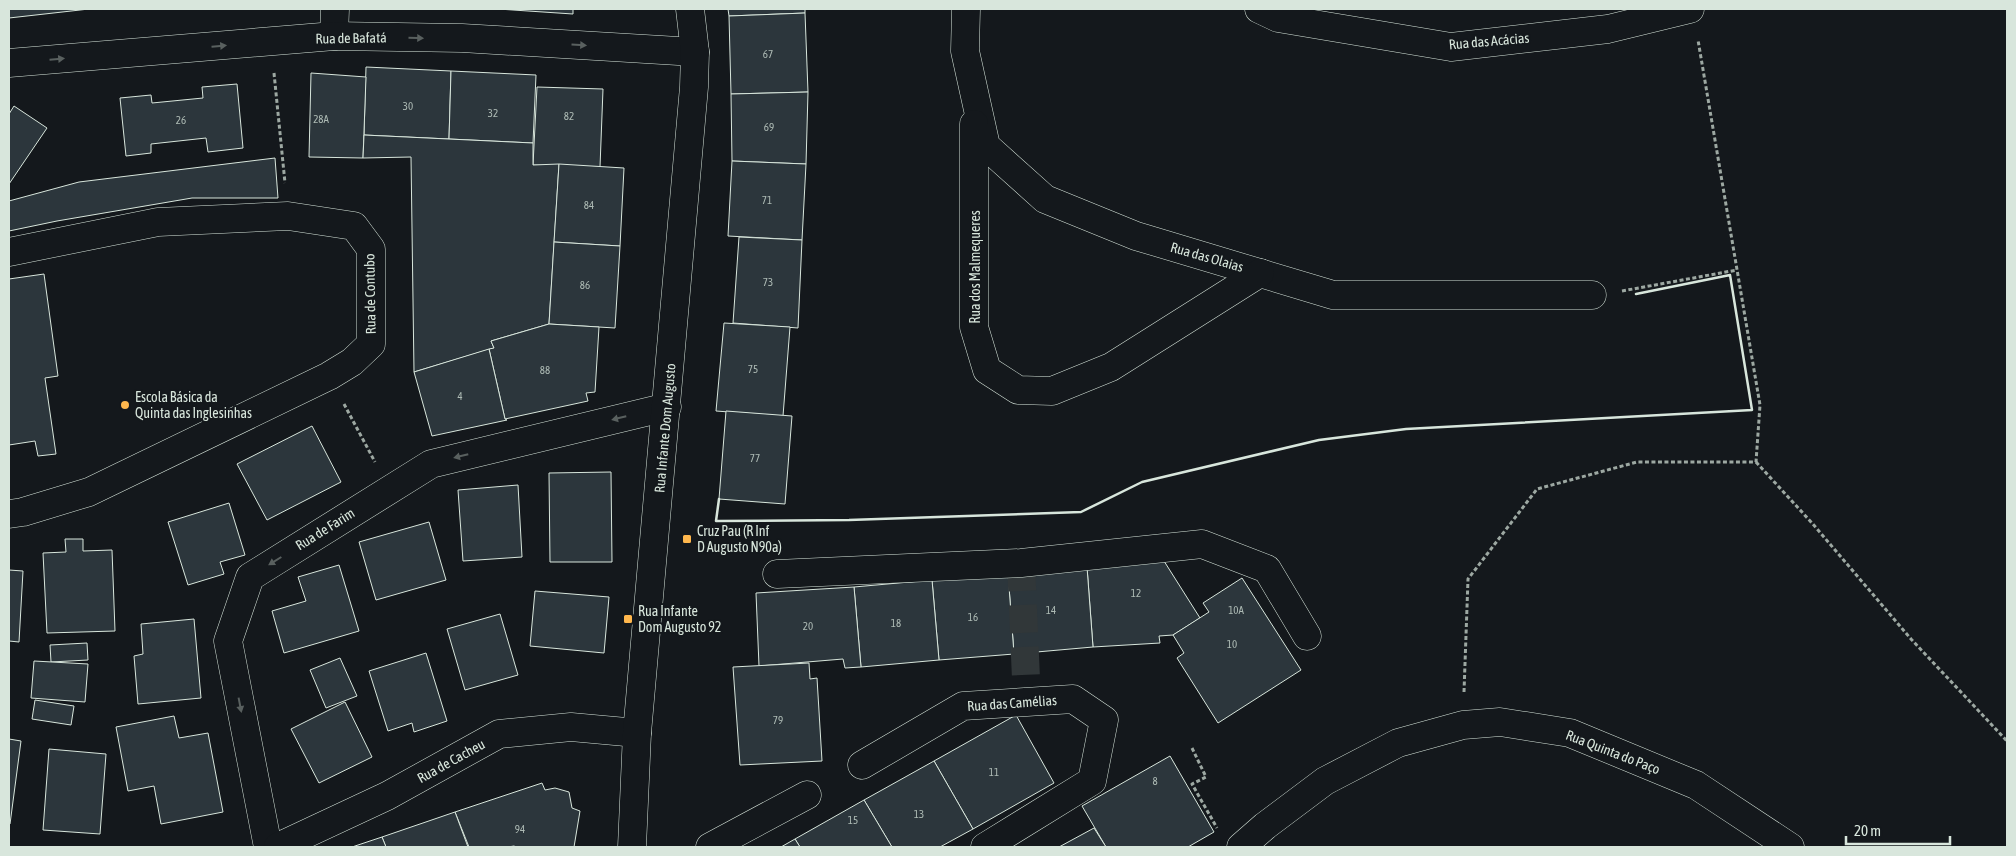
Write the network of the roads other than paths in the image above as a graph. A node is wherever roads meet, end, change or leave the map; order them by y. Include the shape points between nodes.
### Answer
1 (335, 9) edge
2 (690, 9) edge
3 (966, 9) edge
4 (1259, 9) edge
5 (1693, 21) edge
6 (334, 36) junction
7 (694, 52) junction
8 (9, 63) edge
9 (974, 92) junction
10 (9, 252) edge
11 (1260, 273) junction
12 (1592, 295) road end
13 (666, 407) junction
14 (9, 514) edge
15 (777, 574) dead end
16 (1307, 636) dead end
17 (637, 733) junction
18 (862, 765) dead end
19 (807, 795) dead end
20 (268, 847) edge
21 (278, 847) edge
22 (632, 847) edge
23 (710, 847) edge
24 (985, 847) edge
25 (1241, 847) edge
26 (1790, 847) edge

1 - 6 street
2 - 7 street, Rua Infante Dom Augusto
3 - 9 street, Rua das Olaias via 965,51
4 - 5 street, Rua das Acácias via 1278,18 1451,47
6 -> 7 street, Rua de Bafatá via 462,38
8 -> 6 street, Rua de Bafatá
7 - 13 street, Rua Infante Dom Augusto via 694,87
9 - 11 street, Rua das Olaias via 986,146 1045,199 1136,236
9 - 11 street, Rua dos Malmequeres via 974,327 987,370 1018,390 1052,391 1111,367
10 - 14 street, Rua de Contubo via 158,222 288,216 354,226 371,249 371,344 352,362 89,492
11 - 12 street, Rua das Olaias via 1333,295
13 - 17 street, Rua Infante Dom Augusto
13 -> 20 street, Rua de Farim via 431,464 250,576 228,641
15 - 16 street via 1021,563 1202,544 1267,569
17 - 21 street, Rua de Cacheu via 571,727 499,734 387,796
17 - 22 street, Rua Infante Dom Augusto
18 - 24 street, Rua das Camélias via 963,706 1073,699 1104,720 1092,781
19 - 23 street
25 - 26 street, Rua Quinta do Paço via 1325,781 1398,743 1463,725 1500,722 1570,733 1696,785

